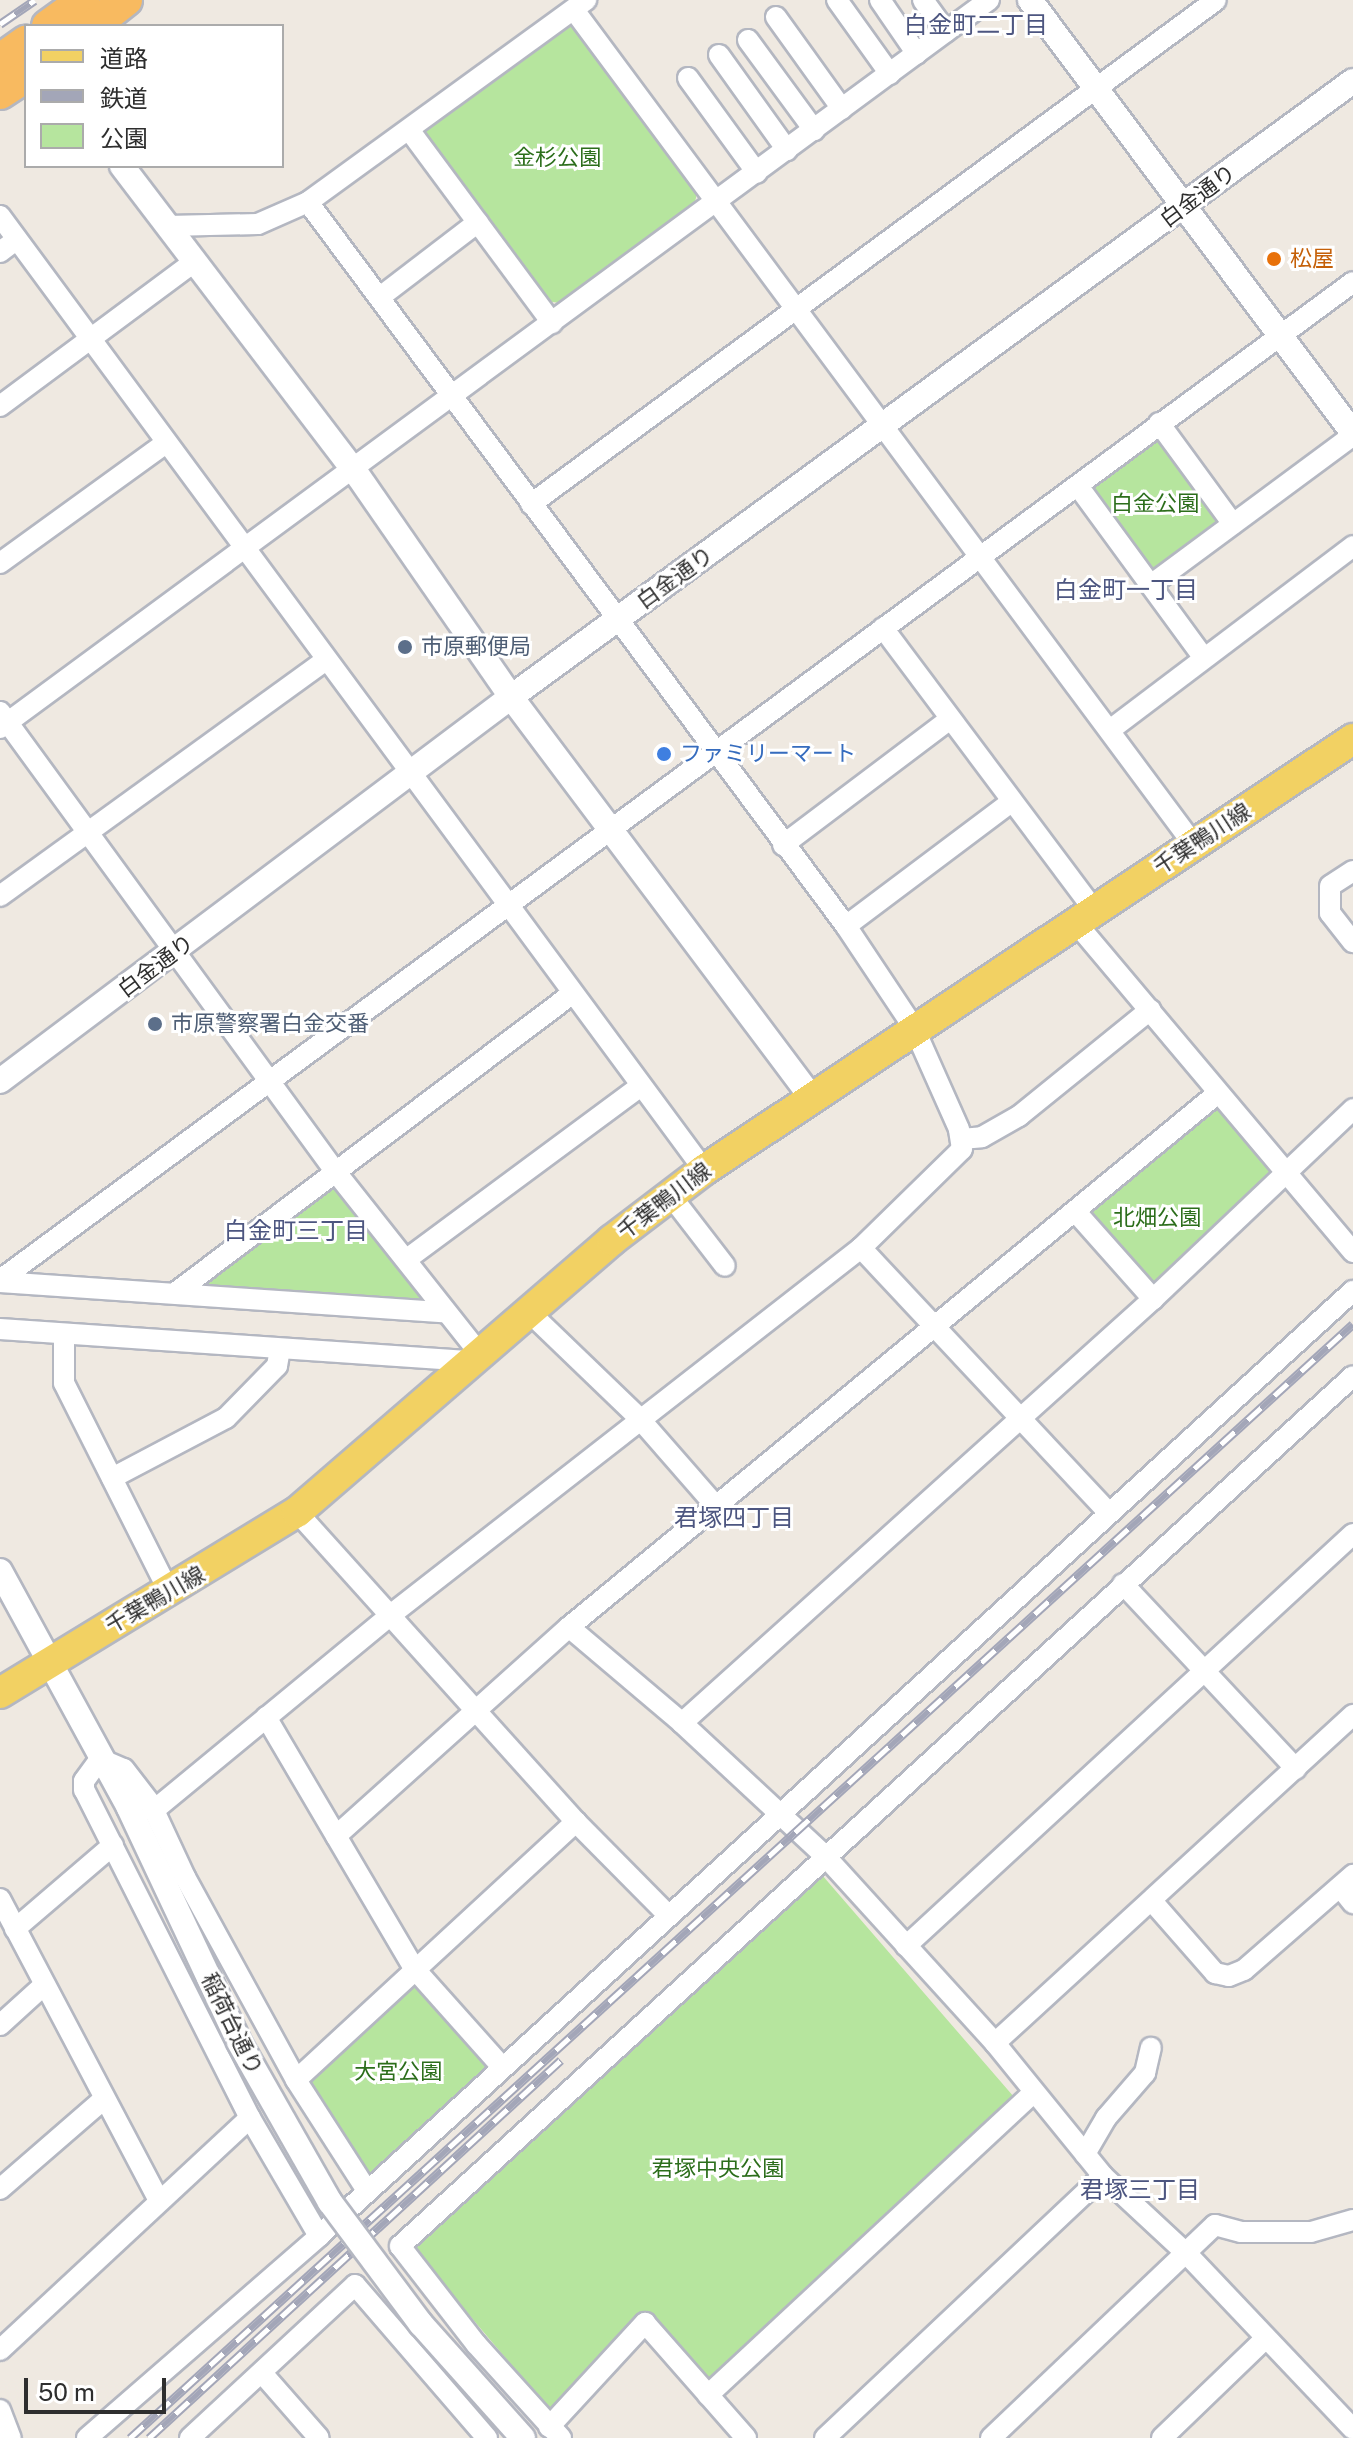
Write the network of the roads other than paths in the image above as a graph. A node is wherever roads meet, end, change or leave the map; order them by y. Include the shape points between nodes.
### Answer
1 (84, 0) edge
2 (126, 0) edge
3 (837, 0) edge
4 (880, 0) edge
5 (923, 0) edge
6 (1030, 0) edge
7 (1216, 0) edge
8 (978, 3) edge
9 (580, 5) edge
10 (776, 17) dead end
11 (51, 24) edge
12 (96, 24) edge
13 (946, 32) junction
14 (748, 40) dead end
15 (24, 43) edge
16 (917, 54) junction
17 (719, 55) dead end
18 (0, 60) edge
19 (890, 74) junction
20 (24, 77) edge
21 (688, 78) dead end
22 (1353, 81) edge
23 (1096, 88) junction
24 (0, 93) edge
25 (842, 109) junction
26 (814, 130) junction
27 (410, 131) junction
28 (787, 150) junction
29 (124, 168) edge
30 (757, 173) junction
31 (308, 202) junction
32 (716, 202) junction
33 (1185, 206) junction
34 (0, 216) edge
35 (478, 222) junction
36 (168, 226) junction
37 (17, 239) junction
38 (0, 252) edge
39 (195, 261) junction
40 (1353, 282) edge
41 (380, 297) junction
42 (795, 308) junction
43 (552, 323) junction
44 (1282, 337) junction
45 (90, 339) junction
46 (452, 397) junction
47 (0, 406) edge
48 (1159, 423) junction
49 (883, 428) junction
50 (1353, 434) edge
51 (166, 443) junction
52 (354, 470) junction
53 (1078, 486) junction
54 (531, 504) junction
55 (1233, 524) junction
56 (1353, 546) edge
57 (246, 550) junction
58 (980, 557) junction
59 (0, 563) edge
60 (1152, 584) junction
61 (617, 620) junction
62 (883, 628) junction
63 (1203, 657) junction
64 (326, 660) junction
65 (511, 697) junction
66 (949, 720) junction
67 (2, 721) edge
68 (1110, 730) junction
69 (1353, 739) edge
70 (714, 752) junction
71 (409, 775) junction
72 (1011, 802) junction
73 (608, 828) junction
74 (90, 829) junction
75 (783, 845) junction
76 (1194, 845) junction
77 (1353, 871) edge
78 (0, 896) edge
79 (508, 904) junction
80 (1085, 916) junction
81 (846, 926) junction
82 (1353, 942) edge
83 (177, 951) junction
84 (572, 994) junction
85 (1150, 1010) junction
86 (914, 1028) junction
87 (0, 1081) edge
88 (273, 1081) junction
89 (641, 1086) junction
90 (1218, 1093) junction
91 (812, 1098) junction
92 (1353, 1109) edge
93 (961, 1139) junction
94 (704, 1170) junction
95 (335, 1171) junction
96 (1287, 1175) junction
97 (671, 1196) junction
98 (1075, 1211) junction
99 (861, 1248) junction
100 (1353, 1252) edge
101 (407, 1259) junction
102 (725, 1266) dead end
103 (2, 1274) edge
104 (1353, 1291) edge
105 (175, 1293) junction
106 (1153, 1299) junction
107 (443, 1312) junction
108 (529, 1312) junction
109 (933, 1326) junction
110 (0, 1329) edge
111 (64, 1335) junction
112 (280, 1349) junction
113 (475, 1358) junction
114 (1353, 1376) edge
115 (639, 1418) junction
116 (1019, 1418) junction
117 (112, 1478) junction
118 (714, 1504) junction
119 (297, 1512) junction
120 (1109, 1513) junction
121 (1353, 1534) edge
122 (0, 1571) edge
123 (1123, 1584) junction
124 (170, 1594) junction
125 (388, 1617) junction
126 (569, 1627) junction
127 (46, 1662) junction
128 (1203, 1672) junction
129 (0, 1693) edge
130 (477, 1711) junction
131 (1353, 1715) edge
132 (266, 1717) junction
133 (682, 1723) junction
134 (100, 1759) junction
135 (1296, 1769) junction
136 (153, 1811) junction
137 (779, 1812) junction
138 (576, 1822) junction
139 (336, 1836) junction
140 (113, 1845) junction
141 (824, 1855) junction
142 (1349, 1888) edge
143 (0, 1899) edge
144 (1152, 1901) junction
145 (667, 1914) junction
146 (15, 1929) junction
147 (906, 1946) junction
148 (413, 1967) junction
149 (44, 1985) junction
150 (0, 2025) edge
151 (995, 2043) junction
152 (1151, 2048) dead end
153 (502, 2067) junction
154 (296, 2080) junction
155 (1033, 2093) junction
156 (104, 2099) junction
157 (250, 2118) junction
158 (1085, 2154) junction
159 (1103, 2176) junction
160 (0, 2189) edge
161 (366, 2189) junction
162 (159, 2201) junction
163 (1353, 2220) edge
164 (319, 2236) junction
165 (1187, 2254) junction
166 (1266, 2338) junction
167 (0, 2350) edge
168 (262, 2373) junction
169 (708, 2395) junction
170 (0, 2410) edge
171 (1353, 2431) edge
172 (555, 2432) edge
173 (11, 2438) edge
174 (87, 2438) edge
175 (190, 2438) edge
176 (319, 2438) edge
177 (487, 2438) edge
178 (523, 2438) edge
179 (746, 2438) edge
180 (825, 2438) edge
181 (991, 2438) edge
182 (1162, 2438) edge
183 (1347, 2438) edge

1 - 11 highway
2 - 12 highway
3 - 19 street
4 - 16 street
5 - 13 street
6 - 23 street
7 - 23 street
8 - 13 street
9 - 27 street
9 - 32 street
10 - 25 street
13 - 16 street
14 - 26 street
15 - 18 highway
16 - 19 street
17 - 28 street
19 - 25 street
20 - 24 highway
21 - 30 street
22 - 33 street, 白金通り
23 - 33 street
23 - 42 street
25 - 26 street
26 - 28 street
27 - 31 street
27 - 35 street
28 - 30 street
29 - 36 street
30 - 32 street
31 - 36 street via 258,224
31 - 41 street
32 - 42 street
32 - 43 street
33 - 44 street
33 - 49 street, 白金通り
34 - 37 street
35 - 41 street
35 - 43 street
36 - 39 street
37 - 38 street
37 - 45 street
39 - 45 street
39 - 52 street
40 - 44 street
41 - 46 street
42 - 49 street
42 - 54 street
43 - 46 street
44 - 48 street
44 - 50 street
45 - 47 street
45 - 51 street
46 - 52 street
46 - 54 street
48 - 53 street
48 - 55 street
49 - 58 street
49 - 61 street, 白金通り
50 - 55 street
51 - 57 street
51 - 59 street
52 - 57 street
52 - 65 street
53 - 58 street
53 - 60 street
54 - 61 street
55 - 60 street
56 - 63 street
57 - 64 street
57 - 67 street
58 - 62 street
58 - 68 street
60 - 63 street
61 - 65 street, 白金通り
61 - 70 street
62 - 66 street
62 - 70 street
63 - 68 street
64 - 71 street
64 - 74 street
65 - 71 street, 白金通り
65 - 73 street
66 - 72 street
66 - 75 street
67 - 74 street
68 - 76 street
69 - 76 main road, 千葉鴨川線
70 - 73 street
70 - 75 street
71 - 79 street
71 - 83 street, 白金通り
72 - 80 street
72 - 81 street
73 - 79 street
73 - 91 street
74 - 78 street
74 - 83 street
75 - 81 street
76 - 80 main road, 千葉鴨川線
77 - 82 street via 1330,886 1330,913
79 - 84 street
79 - 88 street
80 - 85 street
80 - 86 main road, 千葉鴨川線
81 - 86 street
83 - 87 street, 白金通り
83 - 88 street
84 - 89 street
84 - 95 street
85 - 90 street
85 - 93 street via 1019,1116 982,1137
86 - 91 main road, 千葉鴨川線
86 - 93 street
88 - 95 street
88 - 103 street
89 - 94 street
89 - 101 street
90 - 96 street
90 - 98 street
91 - 94 main road, 千葉鴨川線
92 - 96 street
93 - 99 street via 962,1149 951,1161
94 - 97 main road, 千葉鴨川線
95 - 101 street
95 - 105 street
96 - 100 street
96 - 106 street
97 - 102 street
97 - 108 main road, 千葉鴨川線
98 - 106 street
98 - 109 street
99 - 109 street
99 - 115 street
101 - 107 street
103 - 105 street
104 - 120 street
105 - 107 street
106 - 116 street
107 - 113 street
108 - 113 main road, 千葉鴨川線
108 - 115 street
109 - 116 street
109 - 118 street
110 - 111 street
111 - 112 street
111 - 117 street via 64,1383
112 - 113 street
112 - 117 street via 277,1366 226,1418
113 - 119 main road, 千葉鴨川線
114 - 123 street
115 - 118 street
115 - 125 street
116 - 120 street
116 - 133 street
117 - 124 street
118 - 126 street
119 - 124 main road, 千葉鴨川線
119 - 125 street
120 - 137 street
121 - 128 street
122 - 127 street, 稲荷台通り
123 - 128 street
123 - 141 street
124 - 127 main road, 千葉鴨川線
125 - 130 street
125 - 132 street
126 - 130 street
126 - 133 street
127 - 129 main road, 千葉鴨川線
127 - 134 street, 稲荷台通り
128 - 135 street
128 - 147 street
130 - 138 street
130 - 139 street
131 - 135 street
132 - 136 street
132 - 139 street
133 - 137 street
134 - 136 street via 124,1769
134 - 140 street via 84,1781 84,1790
134 - 178 street, 稲荷台通り, bridge via 136,1822 239,2042 330,2202 421,2324
135 - 144 street
136 - 154 street
137 - 141 street
137 - 145 street
138 - 145 street
138 - 148 street
139 - 148 street
140 - 146 street
140 - 157 street
141 - 147 street
141 - 172 street via 400,2246 476,2344
142 - 144 street via 1244,1970 1229,1976 1215,1973
143 - 146 street
144 - 151 street
145 - 153 street
146 - 149 street
147 - 151 street
148 - 153 street
148 - 154 street
149 - 150 street
149 - 156 street
151 - 155 street
152 - 158 street via 1145,2073 1106,2118
153 - 161 street
154 - 161 street
155 - 158 street
155 - 169 street
156 - 160 street
156 - 162 street
157 - 162 street
157 - 164 street
158 - 159 street
159 - 165 street
159 - 180 street
161 - 164 street
162 - 167 street
163 - 165 street via 1311,2232 1241,2232 1215,2225
164 - 174 street
165 - 166 street
165 - 181 street
166 - 171 street
166 - 182 street
168 - 175 street
168 - 176 street
168 - 177 street via 355,2285
169 - 172 street via 645,2323
169 - 179 street
170 - 173 street
171 - 183 street

